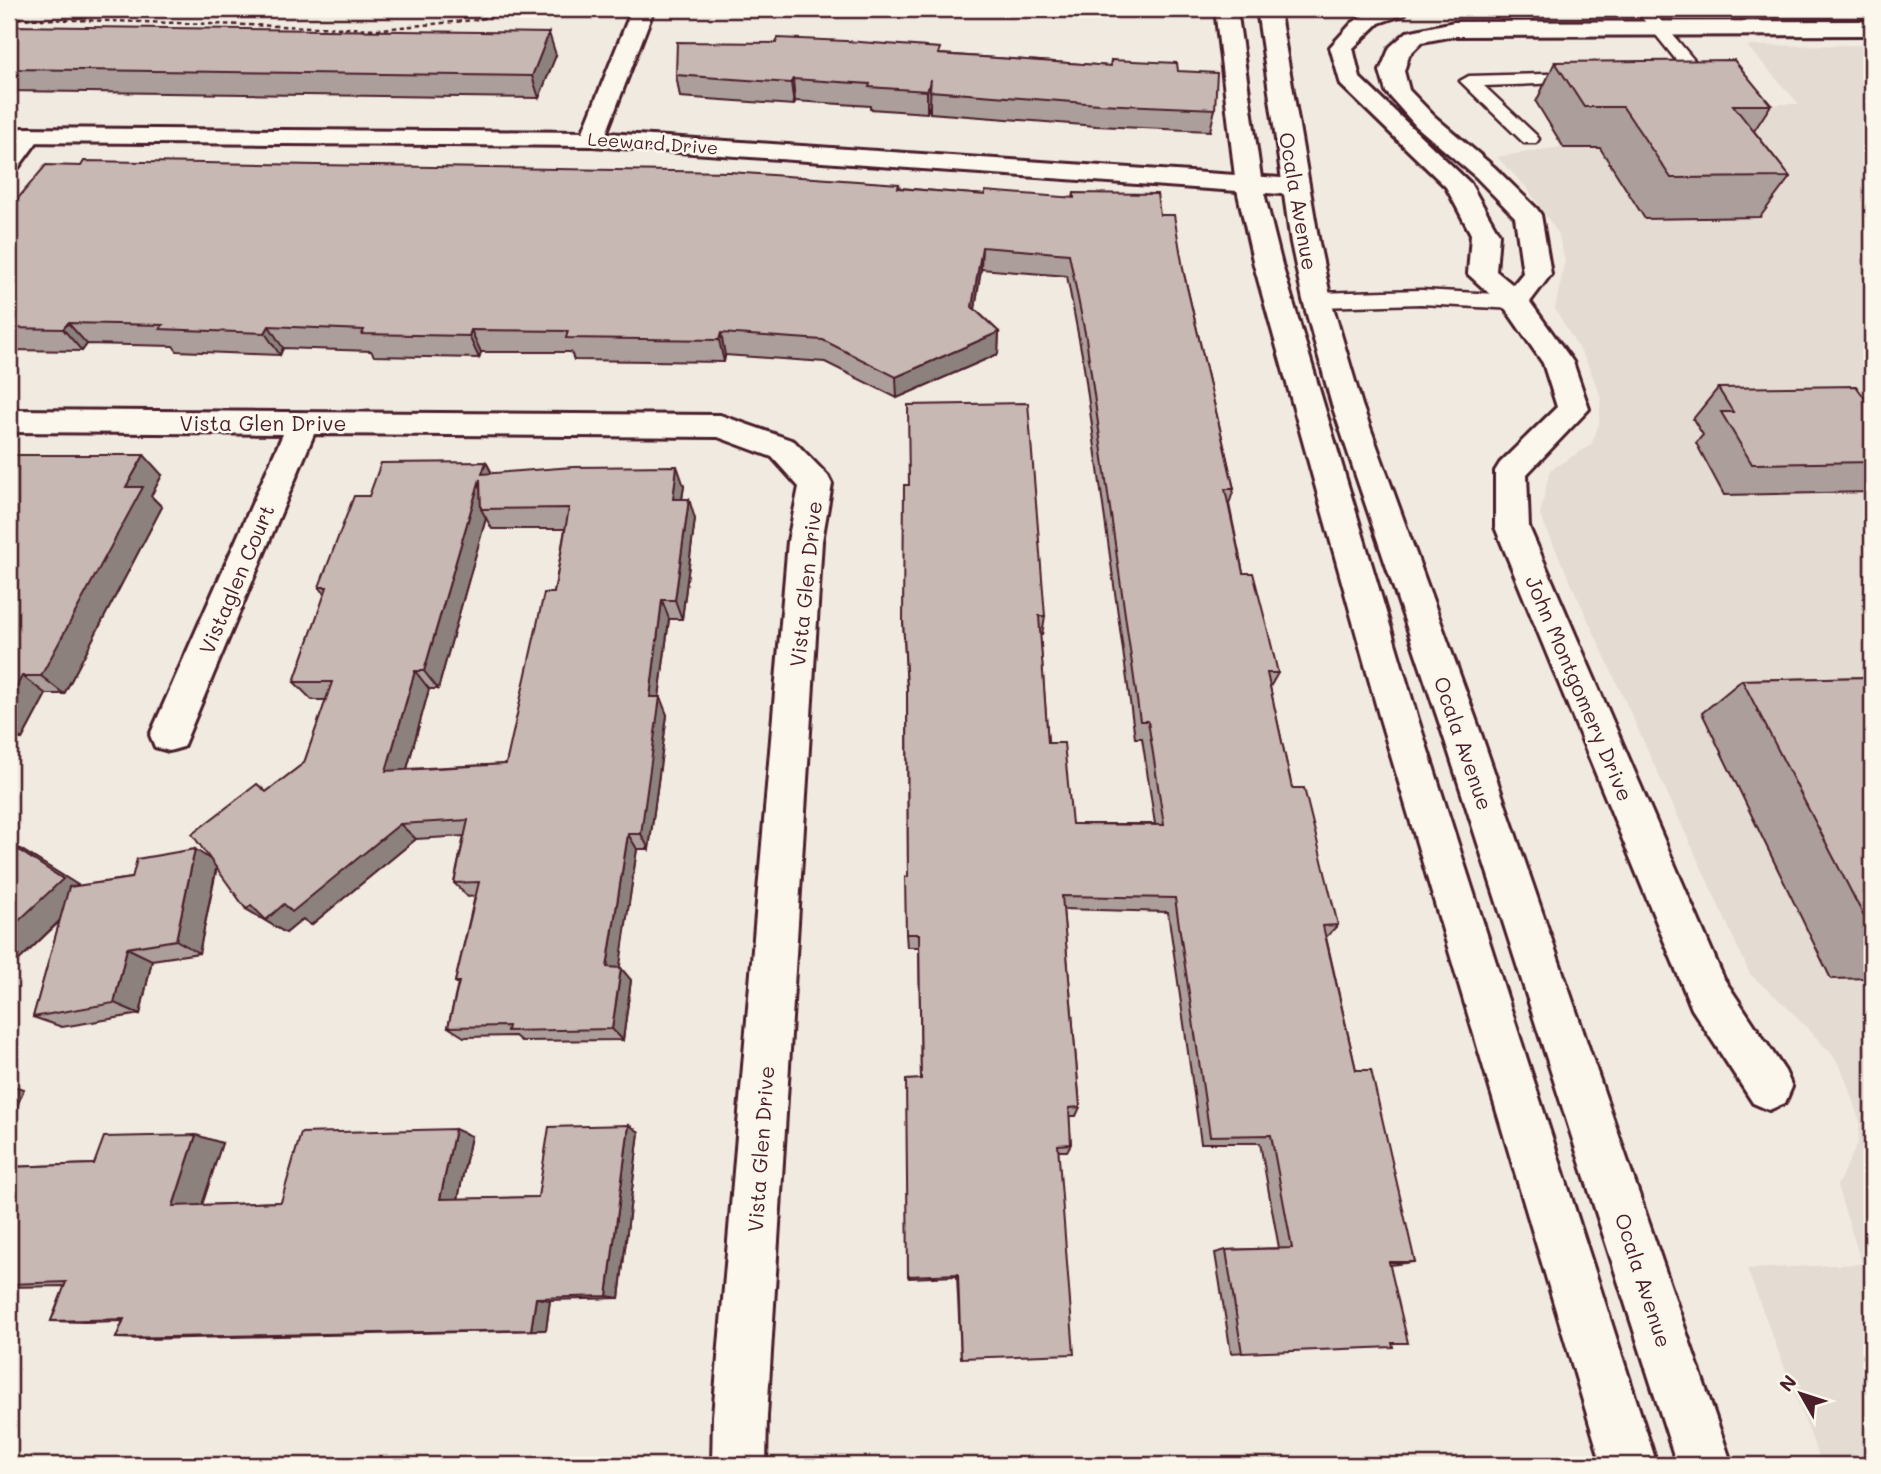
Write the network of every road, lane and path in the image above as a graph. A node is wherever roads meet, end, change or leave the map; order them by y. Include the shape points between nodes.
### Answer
1 (530, 9) edge
2 (643, 9) edge
3 (1226, 9) edge
4 (1268, 9) edge
5 (1397, 9) edge
6 (1643, 9) edge
7 (9, 18) edge
8 (1660, 28) junction
9 (1872, 28) edge
10 (1671, 76) edge
11 (1604, 78) edge
12 (19, 135) edge
13 (592, 139) junction
14 (1530, 139) dead end
15 (9, 163) edge
16 (1485, 172) junction
17 (1454, 180) junction
18 (1249, 185) junction
19 (1296, 187) junction
20 (1317, 300) junction
21 (1514, 302) junction
22 (9, 421) edge
23 (303, 423) junction
24 (169, 735) dead end
25 (1769, 1087) dead end
26 (739, 1465) edge
27 (1630, 1465) edge
28 (1705, 1465) edge

1 - 7 path via 475,20 381,29
2 - 13 street
3 - 18 street, Ocala Avenue
4 - 19 street, Ocala Avenue
5 - 17 street, John Montgomery Drive via 1377,13 1340,47 1349,80
6 - 8 lane
8 - 9 street
8 - 10 lane via 1698,76
8 - 16 street via 1454,29 1415,37 1398,52 1392,71 1398,92
11 - 14 lane via 1469,81
12 - 13 street, Leeward Drive
12 - 15 street
13 - 18 street, Leeward Drive
16 - 17 street
16 - 21 street via 1528,215 1537,274
17 - 21 street, John Montgomery Drive via 1485,234 1482,274
18 - 19 street, Leeward Drive
18 - 27 street, Ocala Avenue via 1403,732
19 - 20 street, Ocala Avenue
20 - 21 lane via 1421,297
20 - 28 street, Ocala Avenue via 1347,405 1459,725
21 - 25 street, John Montgomery Drive via 1558,362 1573,409 1511,471 1512,527 1708,994
22 - 23 street, Vista Glen Drive
23 - 24 street, Vistaglen Court
23 - 26 street, Vista Glen Drive via 720,426 783,449 816,484 805,541

